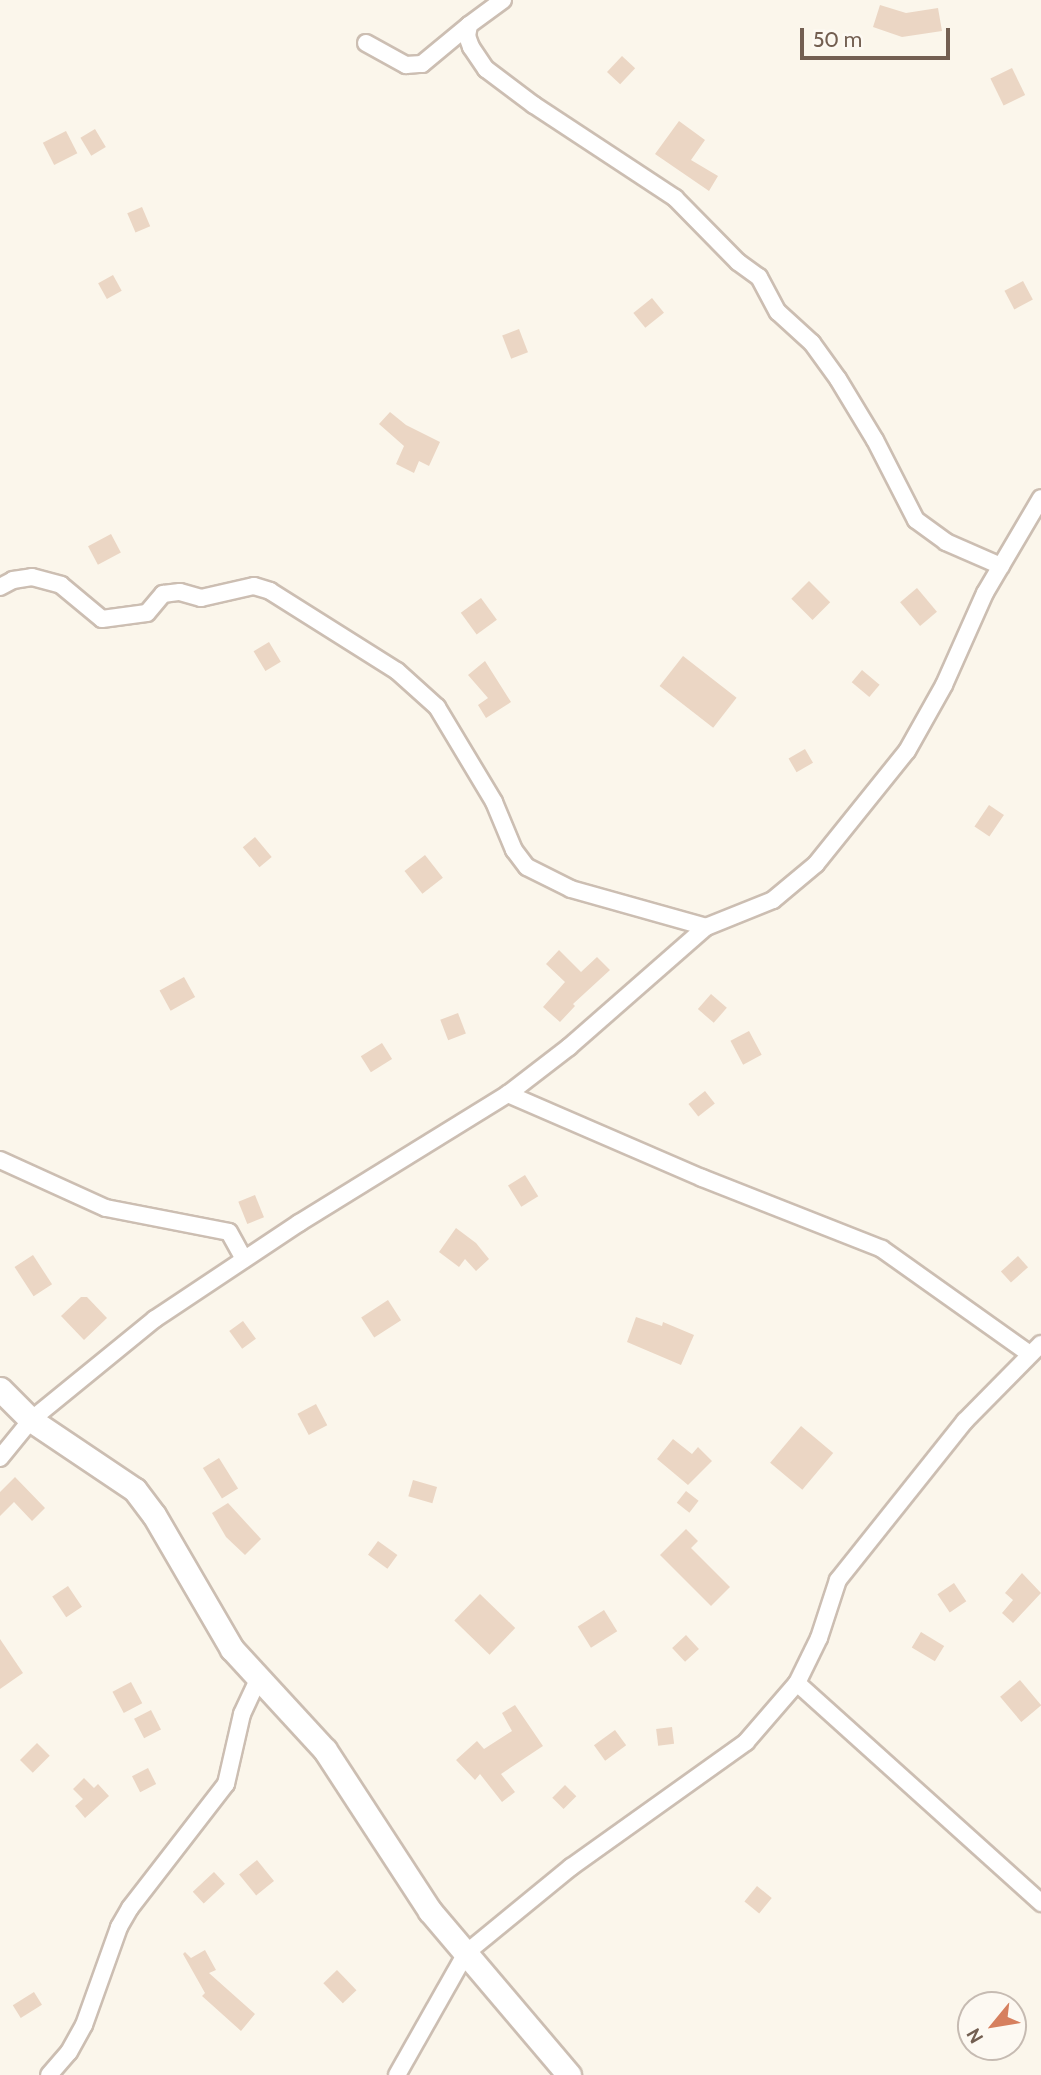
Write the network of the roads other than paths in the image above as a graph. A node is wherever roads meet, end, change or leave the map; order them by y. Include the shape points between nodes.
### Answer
1 (503, 0) edge
2 (469, 25) junction
3 (366, 43) dead end
4 (1041, 498) edge
5 (1001, 566) junction
6 (0, 587) edge
7 (706, 928) junction
8 (508, 1094) junction
9 (0, 1160) edge
10 (244, 1259) junction
11 (1036, 1349) edge
12 (0, 1389) edge
13 (32, 1420) junction
14 (0, 1458) edge
15 (258, 1679) junction
16 (797, 1683) junction
17 (1041, 1903) edge
18 (466, 1953) junction
19 (48, 2075) edge
20 (397, 2075) edge
21 (569, 2075) edge

1 - 2 street
2 - 3 street via 422,64 406,65
2 - 5 street via 471,47 486,69 675,198 759,277 778,312 812,343 838,379 916,520 946,542
4 - 5 street
5 - 7 street via 907,751 816,864 773,900
6 - 7 street via 32,577 61,585 102,619 147,613 163,594 180,592 201,598 254,586 270,591 397,671 437,707 527,867 571,889
7 - 8 street
8 - 10 street
8 - 11 street via 882,1249
9 - 10 street via 106,1208 229,1232
10 - 13 street via 155,1319
11 - 16 street via 965,1421 838,1580 819,1638
12 - 13 street
13 - 14 street
13 - 15 street via 135,1490 232,1649
15 - 18 street via 325,1750 430,1911
15 - 19 street via 242,1714 226,1784 130,1908 84,2025 69,2052
16 - 17 street
16 - 18 street via 746,1742 571,1867
18 - 20 street
18 - 21 street

